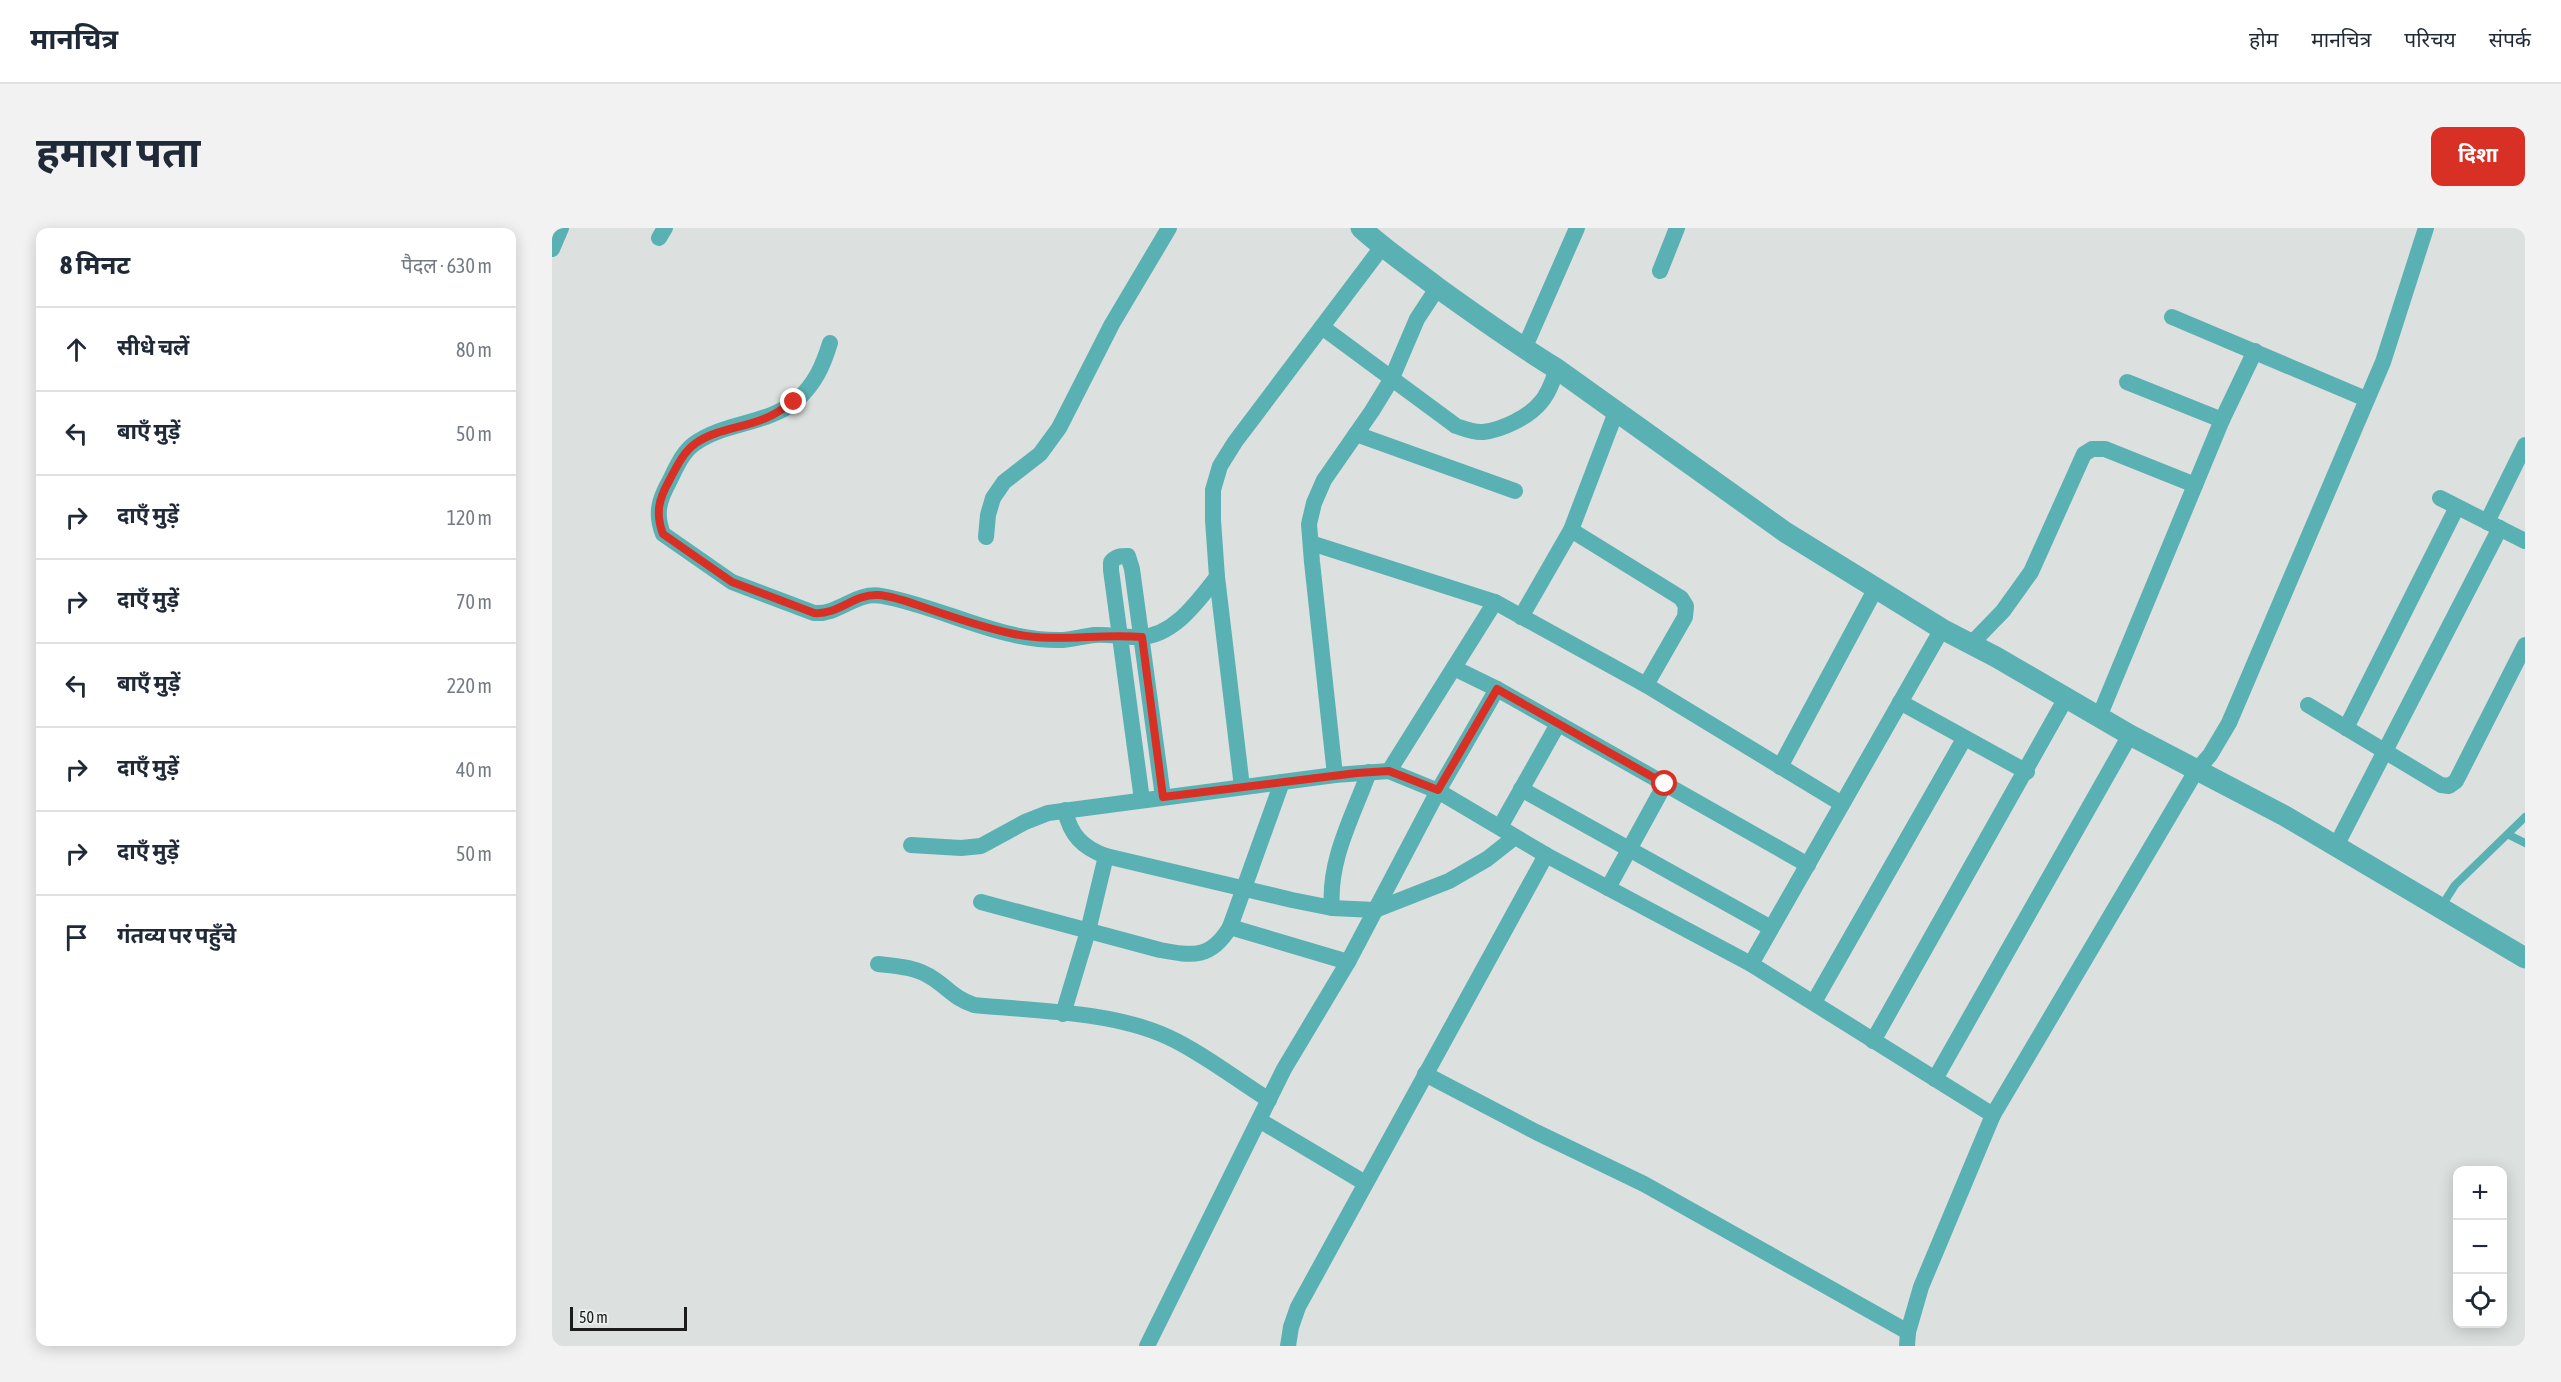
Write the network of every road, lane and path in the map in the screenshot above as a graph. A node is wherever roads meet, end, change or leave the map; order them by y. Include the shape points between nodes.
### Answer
1 (561, 228) edge
2 (1169, 228) edge
3 (1361, 228) edge
4 (1577, 228) edge
5 (1677, 228) edge
6 (2426, 228) edge
7 (1382, 247) junction
8 (552, 249) edge
9 (1660, 271) dead end
10 (1438, 287) junction
11 (2172, 317) dead end
12 (1322, 327) junction
13 (830, 343) dead end
14 (1524, 349) junction
15 (2255, 351) junction
16 (1557, 369) junction
17 (1391, 380) junction
18 (2127, 382) dead end
19 (2366, 399) junction
20 (1616, 412) junction
21 (2222, 420) junction
22 (1356, 434) junction
23 (2525, 445) edge
24 (2195, 485) junction
25 (1515, 491) dead end
26 (2440, 498) dead end
27 (2457, 507) junction
28 (2493, 525) junction
29 (1571, 530) junction
30 (986, 537) dead end
31 (2525, 541) edge
32 (1311, 543) junction
33 (1217, 577) junction
34 (1876, 588) junction
35 (1495, 602) junction
36 (1521, 616) junction
37 (1942, 629) junction
38 (1120, 635) junction
39 (1142, 637) junction
40 (1971, 644) junction
41 (2525, 645) edge
42 (1454, 668) junction
43 (1646, 685) junction
44 (1497, 689) junction
45 (2066, 698) junction
46 (1900, 702) junction
47 (2308, 705) dead end
48 (2100, 717) junction
49 (1558, 724) junction
50 (2346, 728) junction
51 (2130, 735) junction
52 (1964, 738) junction
53 (2386, 752) junction
54 (1780, 767) junction
55 (1389, 771) junction
56 (2196, 771) junction
57 (1370, 772) junction
58 (2027, 772) junction
59 (1335, 775) junction
60 (1282, 782) junction
61 (1665, 784) junction
62 (1242, 787) junction
63 (1521, 789) junction
64 (1438, 790) junction
65 (1163, 797) junction
66 (1142, 800) junction
67 (1842, 804) junction
68 (1065, 810) junction
69 (2525, 817) edge
70 (1500, 827) junction
71 (2509, 835) junction
72 (1515, 837) junction
73 (2525, 843) edge
74 (911, 845) dead end
75 (2336, 846) junction
76 (1630, 850) junction
77 (1546, 855) junction
78 (1107, 856) junction
79 (1808, 865) junction
80 (1245, 888) junction
81 (1608, 888) junction
82 (981, 902) dead end
83 (2441, 907) junction
84 (1332, 908) junction
85 (1375, 910) junction
86 (1230, 927) junction
87 (1772, 928) junction
88 (1088, 931) junction
89 (2525, 958) edge
90 (1348, 962) junction
91 (1751, 963) junction
92 (878, 964) dead end
93 (1814, 1002) junction
94 (1063, 1014) junction
95 (1873, 1041) junction
96 (1425, 1074) junction
97 (1935, 1079) junction
98 (1269, 1100) junction
99 (1993, 1115) junction
100 (1259, 1120) junction
101 (1365, 1183) junction
102 (1908, 1339) edge
103 (1147, 1346) edge
104 (1288, 1346) edge

1 - 8 street
2 - 30 street via 1112,324 1059,428 1040,454 1004,482 993,498
3 - 7 street
4 - 14 street
5 - 9 street
6 - 19 street via 2383,362
7 - 10 street
7 - 12 street
10 - 14 street
10 - 17 street via 1417,319
11 - 15 street
12 - 17 street
12 - 33 street via 1220,466 1213,490
13 - 38 street via 813,384 794,402 765,418 716,433 695,443 684,454 658,507 663,534 732,582 814,613 825,614 855,598 880,595 985,628 1037,638
14 - 16 street
15 - 19 street
15 - 21 street
16 - 17 street via 1548,392 1529,413 1482,432 1456,426
16 - 20 street
17 - 22 street
18 - 21 street
19 - 56 street via 2229,723
20 - 29 street
20 - 34 street via 1785,532
21 - 24 street
22 - 25 street
22 - 32 street via 1324,480 1314,503 1309,524
23 - 28 street
24 - 40 street via 2105,449 2092,449 2084,454 2031,572 2003,611
24 - 48 street
26 - 27 street
27 - 28 street
27 - 50 street
28 - 31 street
28 - 53 street
29 - 36 street
29 - 43 street via 1680,598 1686,606 1685,617
32 - 35 street
32 - 59 street
33 - 39 street via 1176,623
33 - 62 street
34 - 37 street
34 - 54 street
35 - 36 street
35 - 42 street
36 - 43 street
37 - 40 street
37 - 46 street
38 - 39 street
38 - 39 street via 1111,562 1115,557 1128,556
38 - 66 street
39 - 65 street
40 - 45 street
41 - 53 street via 2456,781 2449,786 2441,785
42 - 44 street
42 - 55 street
43 - 54 street
44 - 49 street
44 - 64 street
45 - 48 street
45 - 58 street
46 - 52 street
46 - 67 street
47 - 50 street
48 - 51 street
49 - 61 street
49 - 63 street
50 - 53 street
51 - 56 street
51 - 97 street
52 - 58 street
52 - 93 street
53 - 75 street
54 - 67 street
55 - 57 street
55 - 64 street
56 - 75 street
56 - 99 street
57 - 59 street
57 - 84 street via 1333,868
58 - 95 street
59 - 60 street
60 - 62 street
60 - 80 street
61 - 76 street
61 - 79 street
62 - 65 street
63 - 70 street
63 - 76 street
64 - 70 street
64 - 85 street
65 - 66 street
66 - 68 street
67 - 79 street
68 - 74 street via 1025,822 981,846
68 - 78 street via 1075,838 1091,851
69 - 71 lane
70 - 72 street
71 - 73 lane
71 - 83 lane via 2455,885
72 - 77 street
72 - 85 street via 1449,880
75 - 83 street
76 - 81 street
76 - 87 street
77 - 81 street
77 - 96 street
78 - 80 street
78 - 88 street
79 - 87 street
80 - 84 street
80 - 86 street
81 - 91 street
82 - 88 street
83 - 89 street
84 - 85 street
85 - 90 street
86 - 88 street via 1221,942 1207,952 1186,955
86 - 90 street
87 - 91 street
88 - 94 street
90 - 98 street via 1305,1031
91 - 93 street
92 - 94 street via 920,971 957,999 974,1005
93 - 95 street
94 - 98 street via 1136,1026 1168,1037
95 - 97 street
96 - 101 street
96 - 102 street via 1644,1184
97 - 99 street
98 - 100 street
99 - 102 street via 1921,1287
100 - 101 street
100 - 103 street
101 - 104 street via 1298,1307

